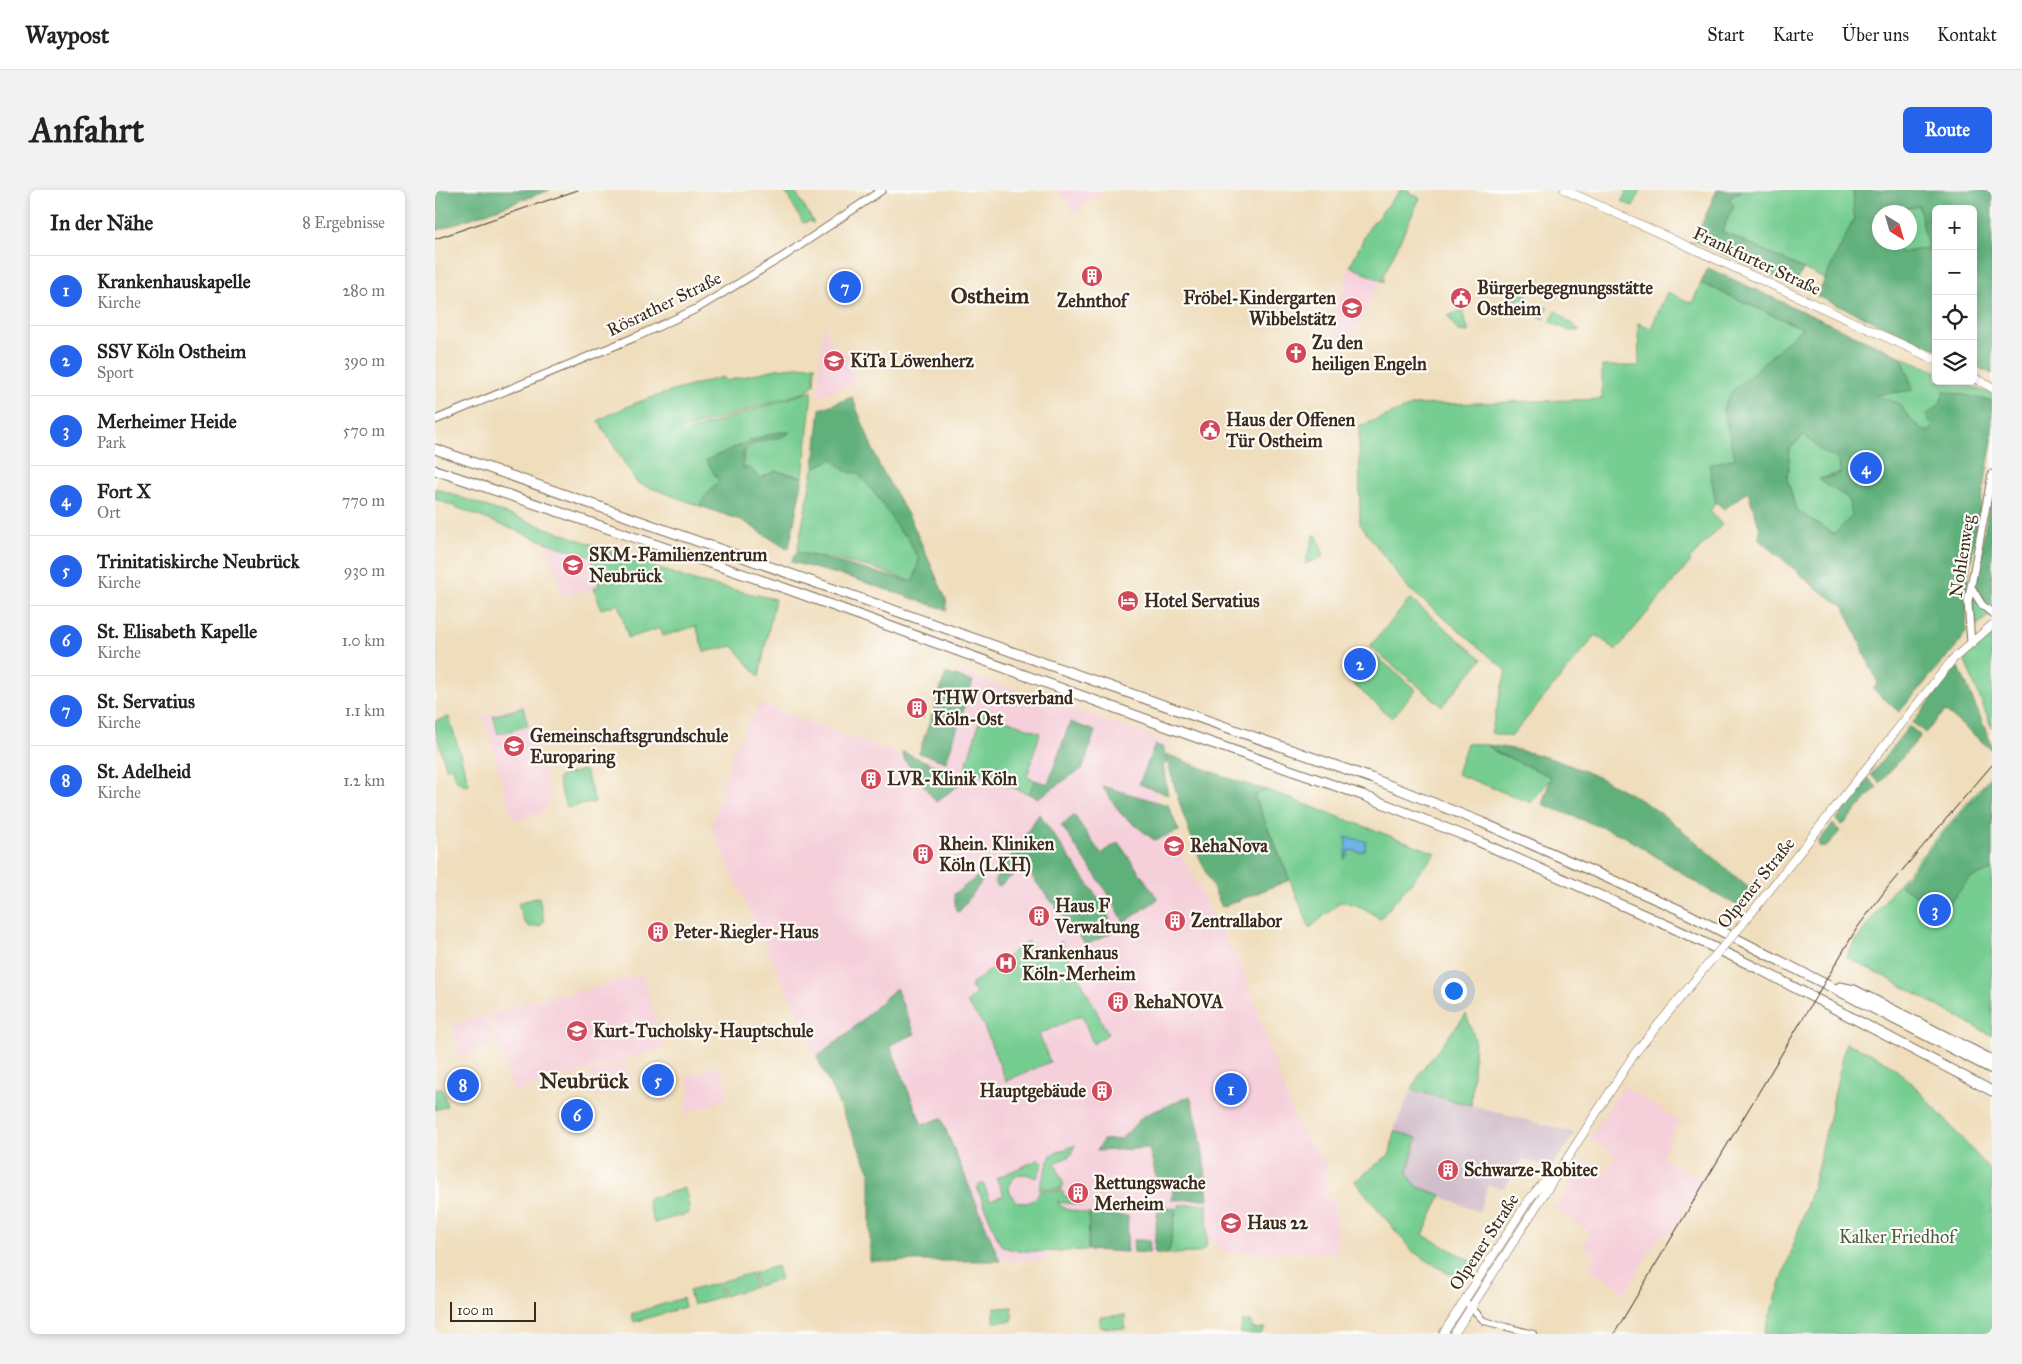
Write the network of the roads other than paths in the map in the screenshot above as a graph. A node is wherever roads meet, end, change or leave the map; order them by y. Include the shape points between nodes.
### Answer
1 (881, 190) edge
2 (1565, 190) edge
3 (1932, 358) edge
4 (1977, 378) edge
5 (1977, 379) edge
6 (1992, 384) edge
7 (1992, 388) edge
8 (435, 421) edge
9 (435, 449) edge
10 (435, 470) edge
11 (1992, 474) edge
12 (1971, 587) junction
13 (1992, 613) edge
14 (1992, 625) edge
15 (1971, 643) junction
16 (1833, 986) junction
17 (1992, 1060) edge
18 (1992, 1069) edge
19 (1992, 1091) edge
20 (1557, 1172) junction
21 (1465, 1301) junction
22 (1471, 1308) junction
23 (1443, 1334) edge
24 (1454, 1334) edge
25 (1533, 1334) edge

1 - 8 main road, Rösrather Straße via 784,256 687,313
2 - 3 main road, Frankfurter Straße
4 - 6 main road
5 - 7 main road
9 - 16 highway via 1371,778 1481,822 1680,910
10 - 19 highway via 783,588 1362,795 1473,839 1733,956
11 - 12 main road, Nohlenweg
12 - 13 main road via 1982,605
12 - 15 main road, Nohlenweg via 1968,602
14 - 15 main road, Olpener Straße
15 - 20 main road, Olpener Straße, bridge via 1953,659 1741,926 1635,1053
16 - 17 highway via 1854,990
16 - 18 highway
20 - 21 main road, Olpener Straße via 1528,1201
20 - 22 main road, Olpener Straße
21 - 22 street
21 - 23 main road, Olpener Straße
22 - 24 main road, Olpener Straße
22 - 25 street via 1491,1324

